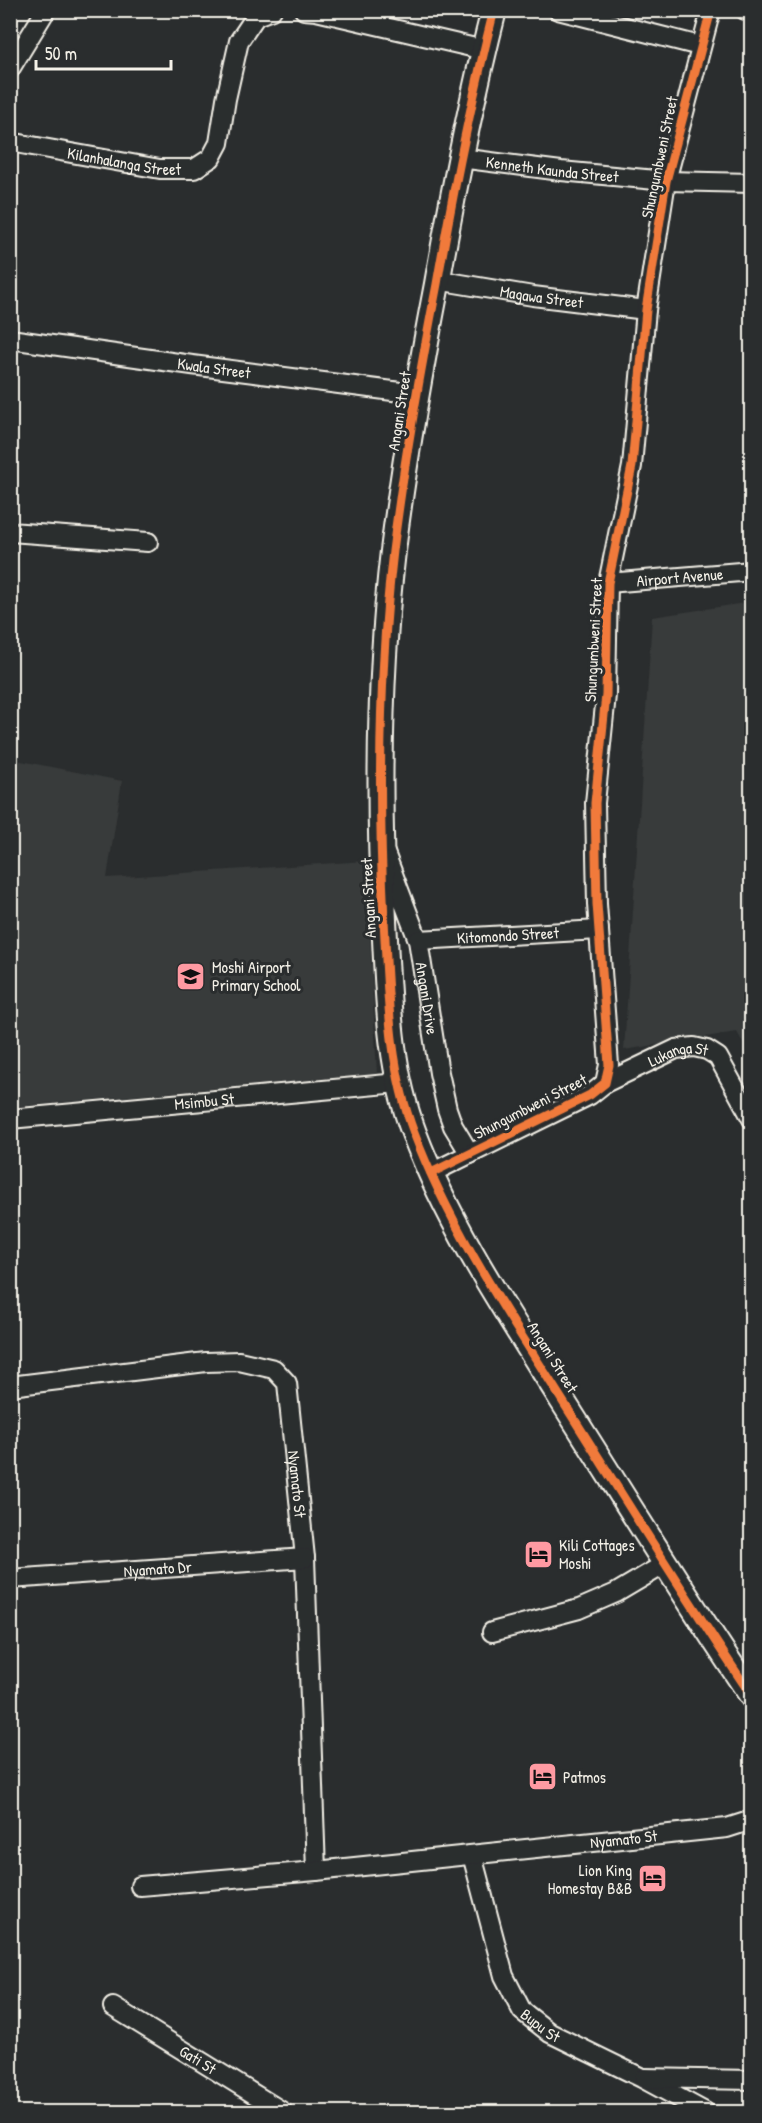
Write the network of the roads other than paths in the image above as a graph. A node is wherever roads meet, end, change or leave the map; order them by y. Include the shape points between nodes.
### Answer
1 (46, 10) edge
2 (272, 10) edge
3 (304, 10) edge
4 (494, 10) edge
5 (558, 10) edge
6 (711, 10) edge
7 (745, 10) edge
8 (316, 11) edge
9 (752, 12) edge
10 (700, 46) junction
11 (484, 50) junction
12 (10, 69) edge
13 (10, 142) edge
14 (460, 158) junction
15 (666, 181) junction
16 (752, 183) edge
17 (437, 280) junction
18 (646, 310) junction
19 (10, 339) edge
20 (416, 394) junction
21 (10, 532) edge
22 (148, 542) dead end
23 (752, 571) edge
24 (608, 583) junction
25 (381, 840) junction
26 (599, 930) junction
27 (418, 940) junction
28 (398, 1083) junction
29 (605, 1083) junction
30 (10, 1119) edge
31 (752, 1119) edge
32 (470, 1154) junction
33 (431, 1173) junction
34 (10, 1386) edge
35 (305, 1558) junction
36 (665, 1564) junction
37 (10, 1579) edge
38 (492, 1632) dead end
39 (752, 1696) edge
40 (752, 1820) edge
41 (472, 1855) junction
42 (316, 1871) junction
43 (140, 1886) dead end
44 (113, 2007) dead end
45 (642, 2078) junction
46 (752, 2080) edge
47 (283, 2112) edge
48 (705, 2112) edge

1 - 12 street
2 - 13 street, Kilanhalanga Street via 256,16 239,40 219,143 211,158 194,169 160,169
3 - 8 street
4 - 11 street, Angani Street
5 - 10 street
6 - 10 street, Shungumbweni Street
7 - 9 street
8 - 11 street
10 - 15 street, Shungumbweni Street
11 - 14 street, Angani Street
14 - 15 street, Kenneth Kaunda Street
14 - 17 street, Angani Street
15 - 16 street, Kenneth Kaunda Street
15 - 18 street, Shungumbweni Street
17 - 18 street, Magawa Street
17 - 20 street, Angani Street
18 - 24 street, Shungumbweni Street via 632,466
19 - 20 street, Kwala Street
20 - 25 street, Angani Street via 393,550 384,650
21 - 22 street
23 - 24 street, Airport Avenue
24 - 26 street, Shungumbweni Street via 606,695 595,802
25 - 27 street, Angani Drive
25 - 28 street, Angani Street via 389,1006
26 - 27 street, Kitomondo Street
26 - 29 street, Shungumbweni Street via 609,1065
27 - 32 street, Angani Drive via 447,1109
28 - 30 street, Msimbu St
28 - 33 street, Angani Street
29 - 31 street, Lukanga St via 676,1049 707,1050 718,1058
29 - 32 street, Shungumbweni Street via 590,1095
32 - 33 street, Shungumbweni Street
33 - 36 street, Angani Street via 470,1251
34 - 35 street, Nyamato St via 206,1362 239,1361 274,1370 287,1383
35 - 37 street, Nyamato Dr
35 - 42 street, Nyamato St
36 - 38 street via 579,1610
36 - 39 street, Angani Street
40 - 41 street, Nyamato St via 727,1828
41 - 42 street, Nyamato St
41 - 45 street, Bupu St via 504,1976 522,2011 550,2033
42 - 43 street, Nyamato St
44 - 47 street, Gati St
45 - 46 street
45 - 48 street, Bupu St

